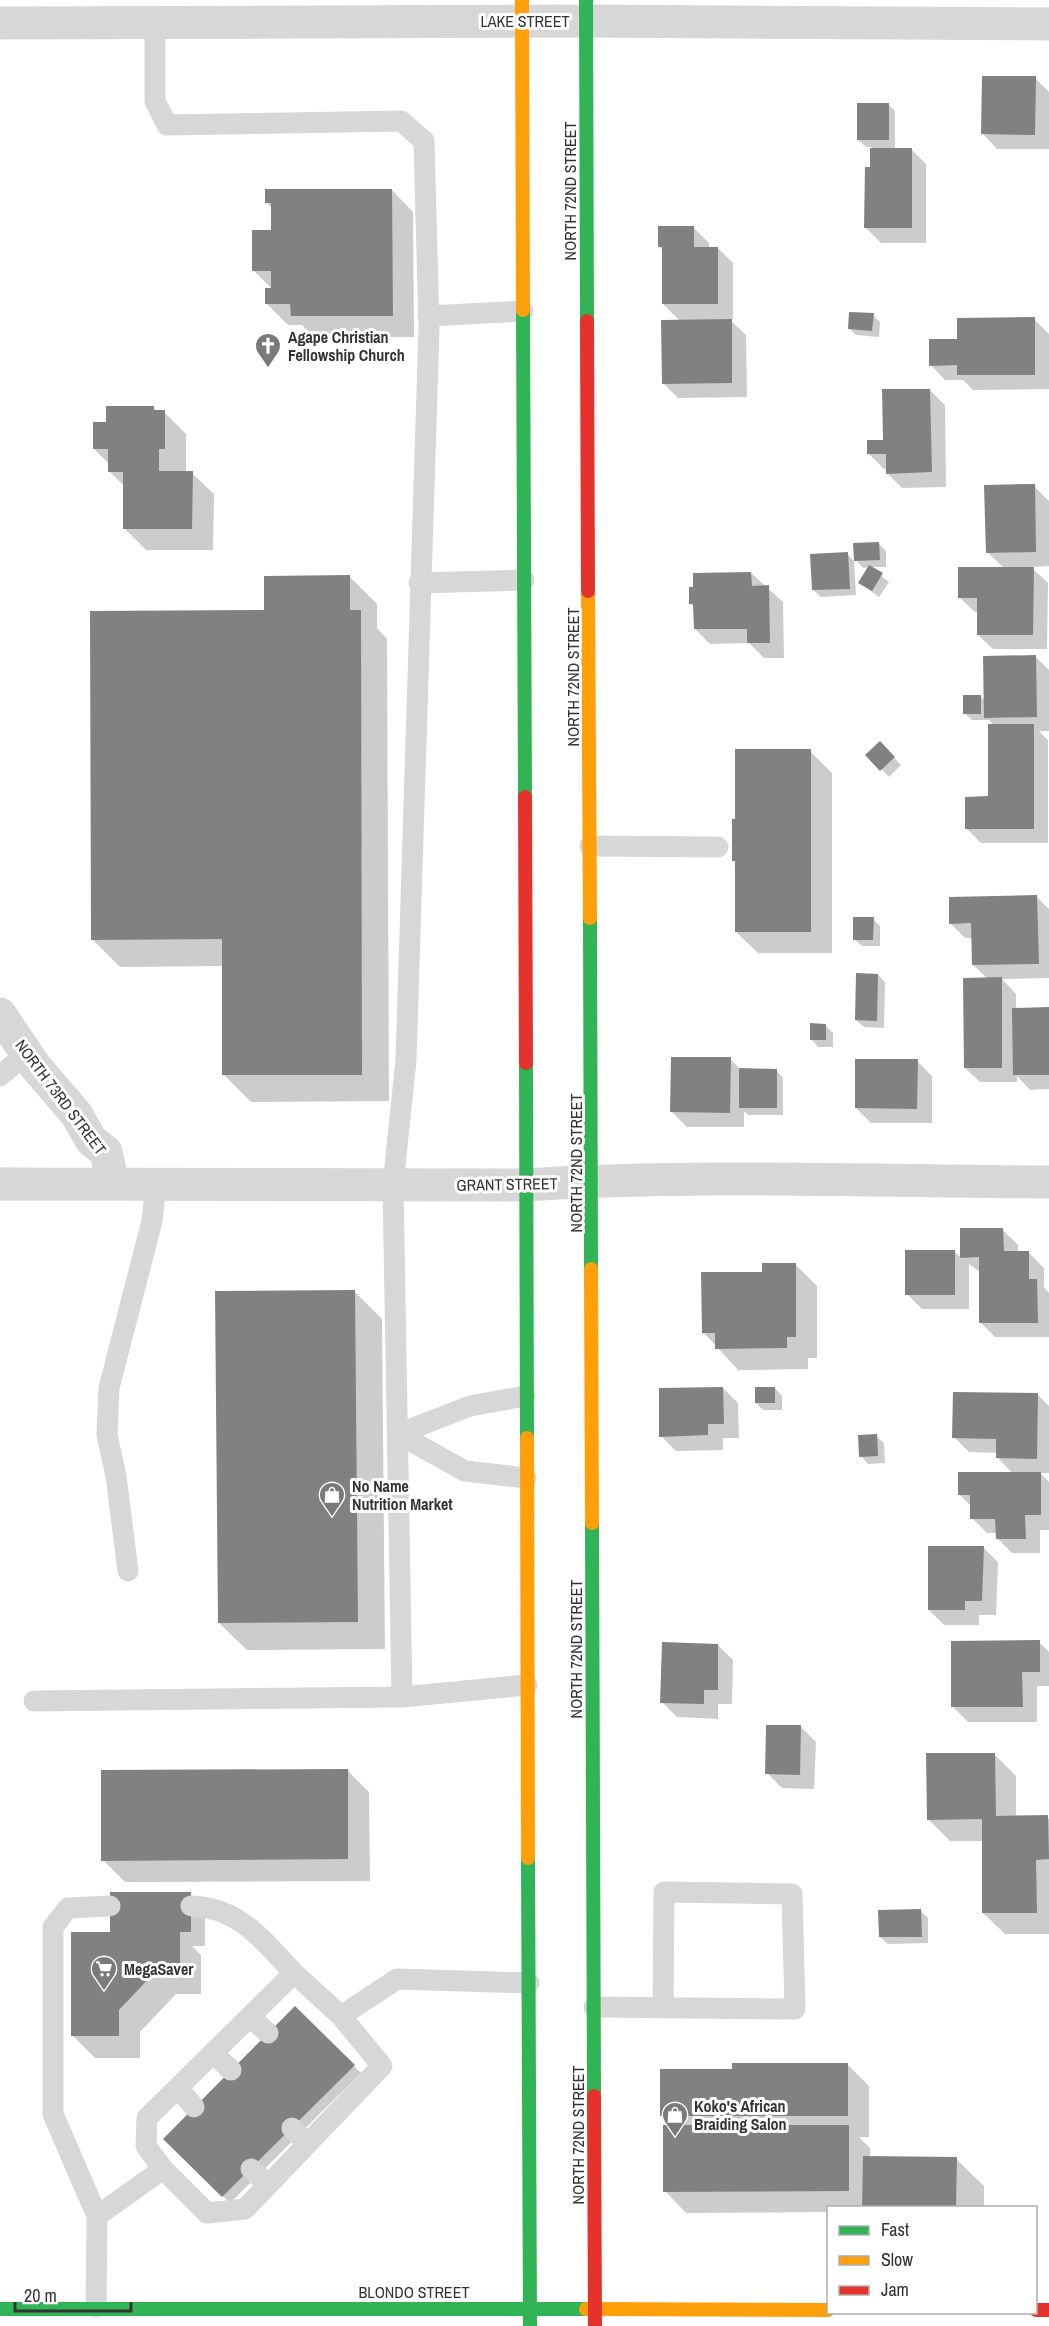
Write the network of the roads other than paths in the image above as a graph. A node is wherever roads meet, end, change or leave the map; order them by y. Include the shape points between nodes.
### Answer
1 (522, 10) edge
2 (586, 10) edge
3 (386, 11) edge
4 (0, 23) edge
5 (155, 23) junction
6 (1049, 24) edge
7 (523, 311) junction
8 (428, 316) junction
9 (524, 580) junction
10 (419, 584) junction
11 (590, 846) junction
12 (718, 847) dead end
13 (0, 1014) edge
14 (27, 1053) junction
15 (0, 1076) edge
16 (592, 1181) junction
17 (1049, 1182) edge
18 (0, 1184) edge
19 (113, 1184) junction
20 (156, 1184) junction
21 (393, 1185) junction
22 (524, 1185) junction
23 (525, 1396) junction
24 (398, 1434) junction
25 (526, 1478) junction
26 (128, 1571) dead end
27 (527, 1685) junction
28 (402, 1697) junction
29 (34, 1701) dead end
30 (110, 1906) dead end
31 (191, 1906) dead end
32 (294, 1973) junction
33 (529, 1983) junction
34 (594, 2007) junction
35 (663, 2008) junction
36 (341, 2016) junction
37 (250, 2017) junction
38 (268, 2033) dead end
39 (214, 2054) junction
40 (231, 2070) dead end
41 (179, 2089) junction
42 (194, 2107) dead end
43 (292, 2128) dead end
44 (307, 2144) junction
45 (164, 2169) junction
46 (251, 2169) dead end
47 (268, 2185) junction
48 (97, 2216) junction
49 (96, 2307) junction
50 (0, 2309) edge
51 (530, 2309) junction
52 (595, 2309) junction
53 (827, 2310) edge
54 (530, 2326) edge
55 (595, 2326) edge

1 - 2 street, LAKE STREET
1 - 3 street, LAKE STREET
1 - 7 main road
2 - 6 street, LAKE STREET
2 - 11 main road, NORTH 72ND STREET
3 - 5 street, LAKE STREET
4 - 5 street, LAKE STREET
5 - 8 lane via 155,101 167,125 400,121 424,141
7 - 8 lane
7 - 9 main road
8 - 10 lane
9 - 10 lane
9 - 22 main road
10 - 21 lane via 406,1060
11 - 12 lane
11 - 16 main road, NORTH 72ND STREET
13 - 14 street, NORTH 73RD STREET
14 - 15 lane
14 - 19 street, NORTH 73RD STREET via 77,1115 91,1140 106,1152
16 - 17 street, GRANT STREET
16 - 22 street, GRANT STREET
16 - 34 main road, NORTH 72ND STREET
18 - 19 street, GRANT STREET
19 - 20 street, GRANT STREET
20 - 21 street, GRANT STREET
20 - 26 lane via 152,1221 109,1388 107,1435
21 - 22 street, GRANT STREET
21 - 24 lane
22 - 23 main road
23 - 24 lane via 470,1406
23 - 25 main road
24 - 25 lane via 465,1471
24 - 28 lane
25 - 27 main road
27 - 28 lane
27 - 33 main road
28 - 29 lane
30 - 48 lane via 68,1908 53,1927 53,2114
31 - 32 lane via 209,1907 243,1920
32 - 36 lane
32 - 37 lane
33 - 36 lane via 397,1979
33 - 51 main road
34 - 35 lane
34 - 52 main road, NORTH 72ND STREET
35 - 35 lane via 795,2009 792,1894 664,1892
36 - 44 lane via 382,2066 334,2099
37 - 38 lane
37 - 39 lane
39 - 40 lane
39 - 41 lane
41 - 42 lane
41 - 45 lane via 147,2118 146,2146
43 - 44 lane
44 - 47 lane
45 - 47 lane via 207,2213 245,2210
45 - 48 lane
46 - 47 lane
48 - 49 lane
49 - 50 main road, BLONDO STREET
49 - 51 main road, BLONDO STREET
51 - 52 main road, BLONDO STREET
51 - 54 main road
52 - 53 main road, BLONDO STREET
52 - 55 main road, NORTH 72ND STREET

